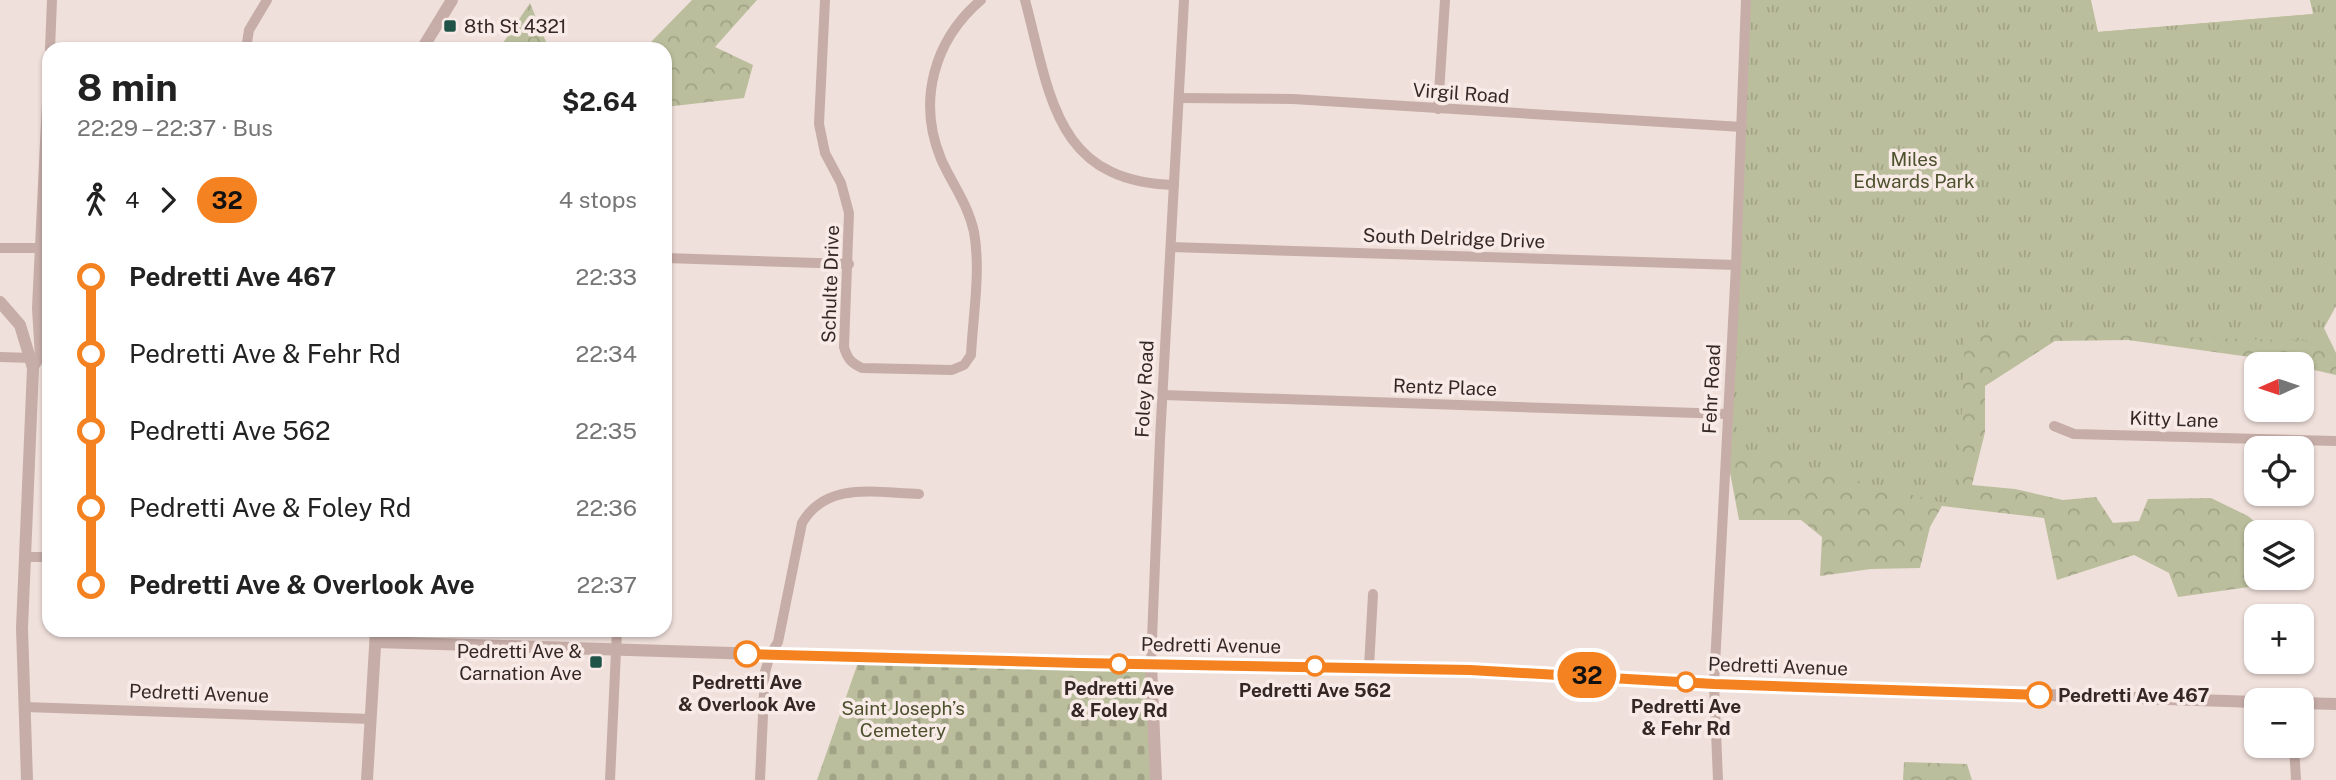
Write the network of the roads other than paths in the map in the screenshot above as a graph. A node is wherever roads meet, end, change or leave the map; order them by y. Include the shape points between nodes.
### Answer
1 (52, 0) edge
2 (267, 0) edge
3 (452, 0) edge
4 (825, 0) edge
5 (981, 0) edge
6 (1025, 0) edge
7 (1184, 0) edge
8 (1445, 0) edge
9 (1746, 0) edge
10 (50, 42) edge
11 (247, 42) edge
12 (426, 42) edge
13 (1178, 98) junction
14 (1438, 109) junction
15 (1742, 127) junction
16 (1174, 185) junction
17 (1171, 247) junction
18 (0, 248) edge
19 (42, 248) edge
20 (672, 258) edge
21 (849, 264) junction
22 (42, 265) edge
23 (1736, 265) junction
24 (0, 302) edge
25 (37, 308) junction
26 (20, 325) junction
27 (0, 357) edge
28 (33, 363) junction
29 (1163, 395) junction
30 (1727, 414) junction
31 (2054, 426) dead end
32 (2336, 441) edge
33 (919, 494) dead end
34 (25, 557) junction
35 (42, 557) edge
36 (1373, 594) dead end
37 (376, 637) edge
38 (393, 637) edge
39 (617, 637) edge
40 (616, 650) junction
41 (770, 655) junction
42 (1151, 664) junction
43 (1369, 667) junction
44 (1714, 684) junction
45 (2244, 702) edge
46 (2314, 703) edge
47 (2336, 704) edge
48 (25, 706) junction
49 (371, 719) junction
50 (2295, 758) edge
51 (27, 780) edge
52 (367, 780) edge
53 (610, 780) edge
54 (760, 780) edge
55 (1156, 780) edge
56 (1718, 780) edge
57 (2296, 780) edge

1 - 10 street
2 - 11 street
3 - 12 street
4 - 21 street, Schulte Drive via 819,124 825,153 847,200
5 - 21 street, Schulte Drive via 957,23 942,49 930,100 937,149 973,230 976,265 971,355 964,365 952,370 855,365 844,347
6 - 16 street via 1055,111 1067,135 1102,168 1122,178
7 - 13 street, Foley Road
8 - 14 street
9 - 15 street, Fehr Road
13 - 14 street, Virgil Road via 1293,99
13 - 16 street, Foley Road
14 - 15 street, Virgil Road
15 - 23 street, Fehr Road
16 - 17 street, Foley Road
17 - 23 street, South Delridge Drive
17 - 29 street, Foley Road
18 - 19 street
20 - 21 street
22 - 25 street
23 - 30 street, Fehr Road
24 - 26 street
25 - 26 street
25 - 28 street via 40,358
26 - 28 street
27 - 28 street
28 - 34 street
29 - 30 street, Rentz Place
29 - 42 street, Foley Road
30 - 44 street, Fehr Road
31 - 32 street, Kitty Lane via 2074,434
33 - 41 street via 848,492 813,508 799,531 778,642
34 - 35 street
34 - 48 street
36 - 43 street
37 - 49 street
38 - 40 street, Pedretti Avenue
39 - 40 street
40 - 41 street, Pedretti Avenue
40 - 53 street
41 - 42 street, Pedretti Avenue
41 - 54 street via 765,672
42 - 43 street, Pedretti Avenue
42 - 55 street, Foley Road
43 - 44 street, Pedretti Avenue
44 - 45 street, Pedretti Avenue
44 - 56 street, Fehr Road
46 - 47 street
48 - 49 street, Pedretti Avenue
48 - 51 street
49 - 52 street
50 - 57 street

